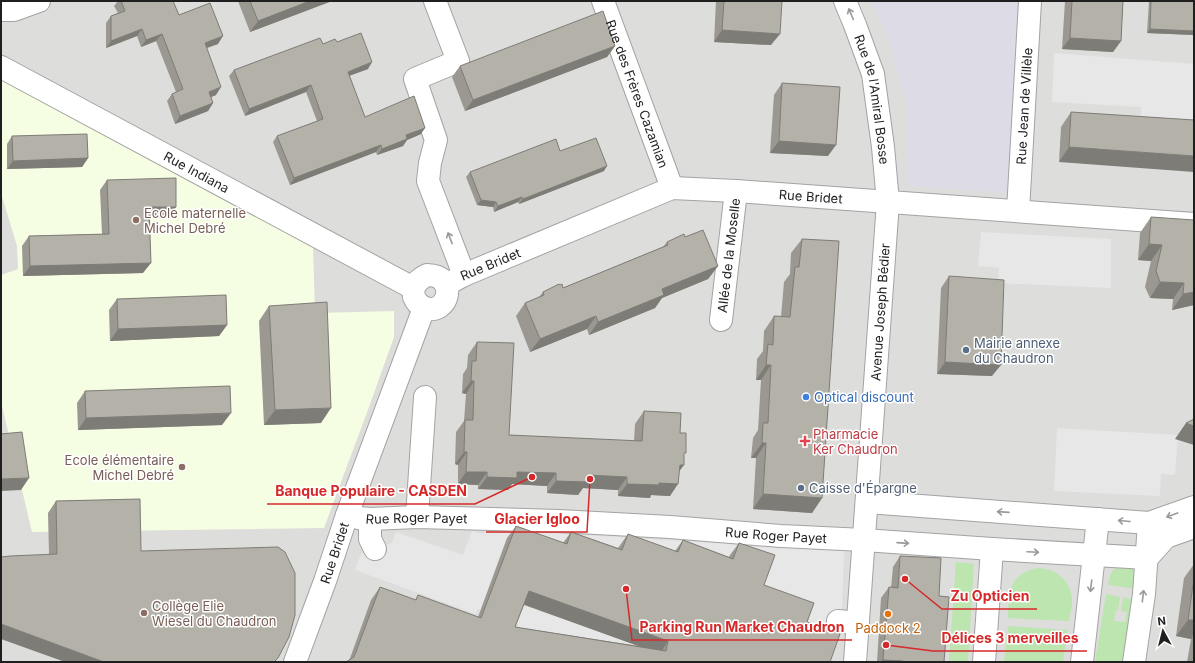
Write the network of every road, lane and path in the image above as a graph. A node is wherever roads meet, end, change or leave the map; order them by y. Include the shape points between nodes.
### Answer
1 (39, 1) edge
2 (435, 1) edge
3 (603, 1) edge
4 (845, 1) edge
5 (1030, 1) edge
6 (1, 10) edge
7 (1, 67) edge
8 (672, 188) junction
9 (736, 191) junction
10 (888, 202) junction
11 (1018, 211) junction
12 (1194, 224) edge
13 (455, 280) junction
14 (413, 288) junction
15 (424, 308) junction
16 (721, 320) dead end
17 (425, 397) dead end
18 (867, 502) junction
19 (1194, 507) edge
20 (347, 515) junction
21 (417, 516) junction
22 (370, 519) junction
23 (1098, 519) junction
24 (1149, 523) junction
25 (1194, 527) edge
26 (864, 540) junction
27 (375, 549) dead end
28 (992, 550) junction
29 (1094, 555) junction
30 (1147, 558) junction
31 (295, 662) edge
32 (855, 662) edge
33 (984, 662) edge
34 (1082, 662) edge
35 (1134, 662) edge

1 - 6 street via 14,10
13 -> 2 street via 428,181 436,140 415,79 458,61
3 - 8 street, Rue des Frères Cazamian
10 -> 4 street, Rue de l'Amiral Bosse via 873,74
5 - 11 street, Rue Jean de Villèle
7 - 14 street, Rue Indiana
8 - 9 street, Rue Bridet
8 - 13 street, Rue Bridet
9 - 10 street, Rue Bridet
9 - 16 street, Allée de la Moselle
10 - 11 street, Rue Bridet
10 - 18 street, Avenue Joseph Bédier
11 - 12 street, Rue Bridet
13 - 14 street, Rue Bridet via 443,280 427,275
13 - 15 street, Rue Bridet via 445,302 435,308
14 - 15 street via 416,301
15 - 20 street, Rue Bridet
17 - 21 street
23 -> 18 street
18 - 26 street, Avenue Joseph Bédier
19 -> 24 street
20 - 22 street, Rue Roger Payet
20 - 31 street, Rue Bridet
21 - 22 street, Rue Roger Payet
21 - 26 street, Rue Roger Payet via 500,524 780,542
22 - 27 street via 370,540
24 -> 23 street
23 - 29 street
24 - 30 street
25 - 30 street via 1166,537
26 -> 28 street, Rue Roger Payet
26 - 32 street, Avenue Joseph Bédier via 848,622
28 -> 29 street, Rue Roger Payet
28 - 33 street
29 - 30 street, Rue Roger Payet
29 -> 34 street
35 -> 30 street

